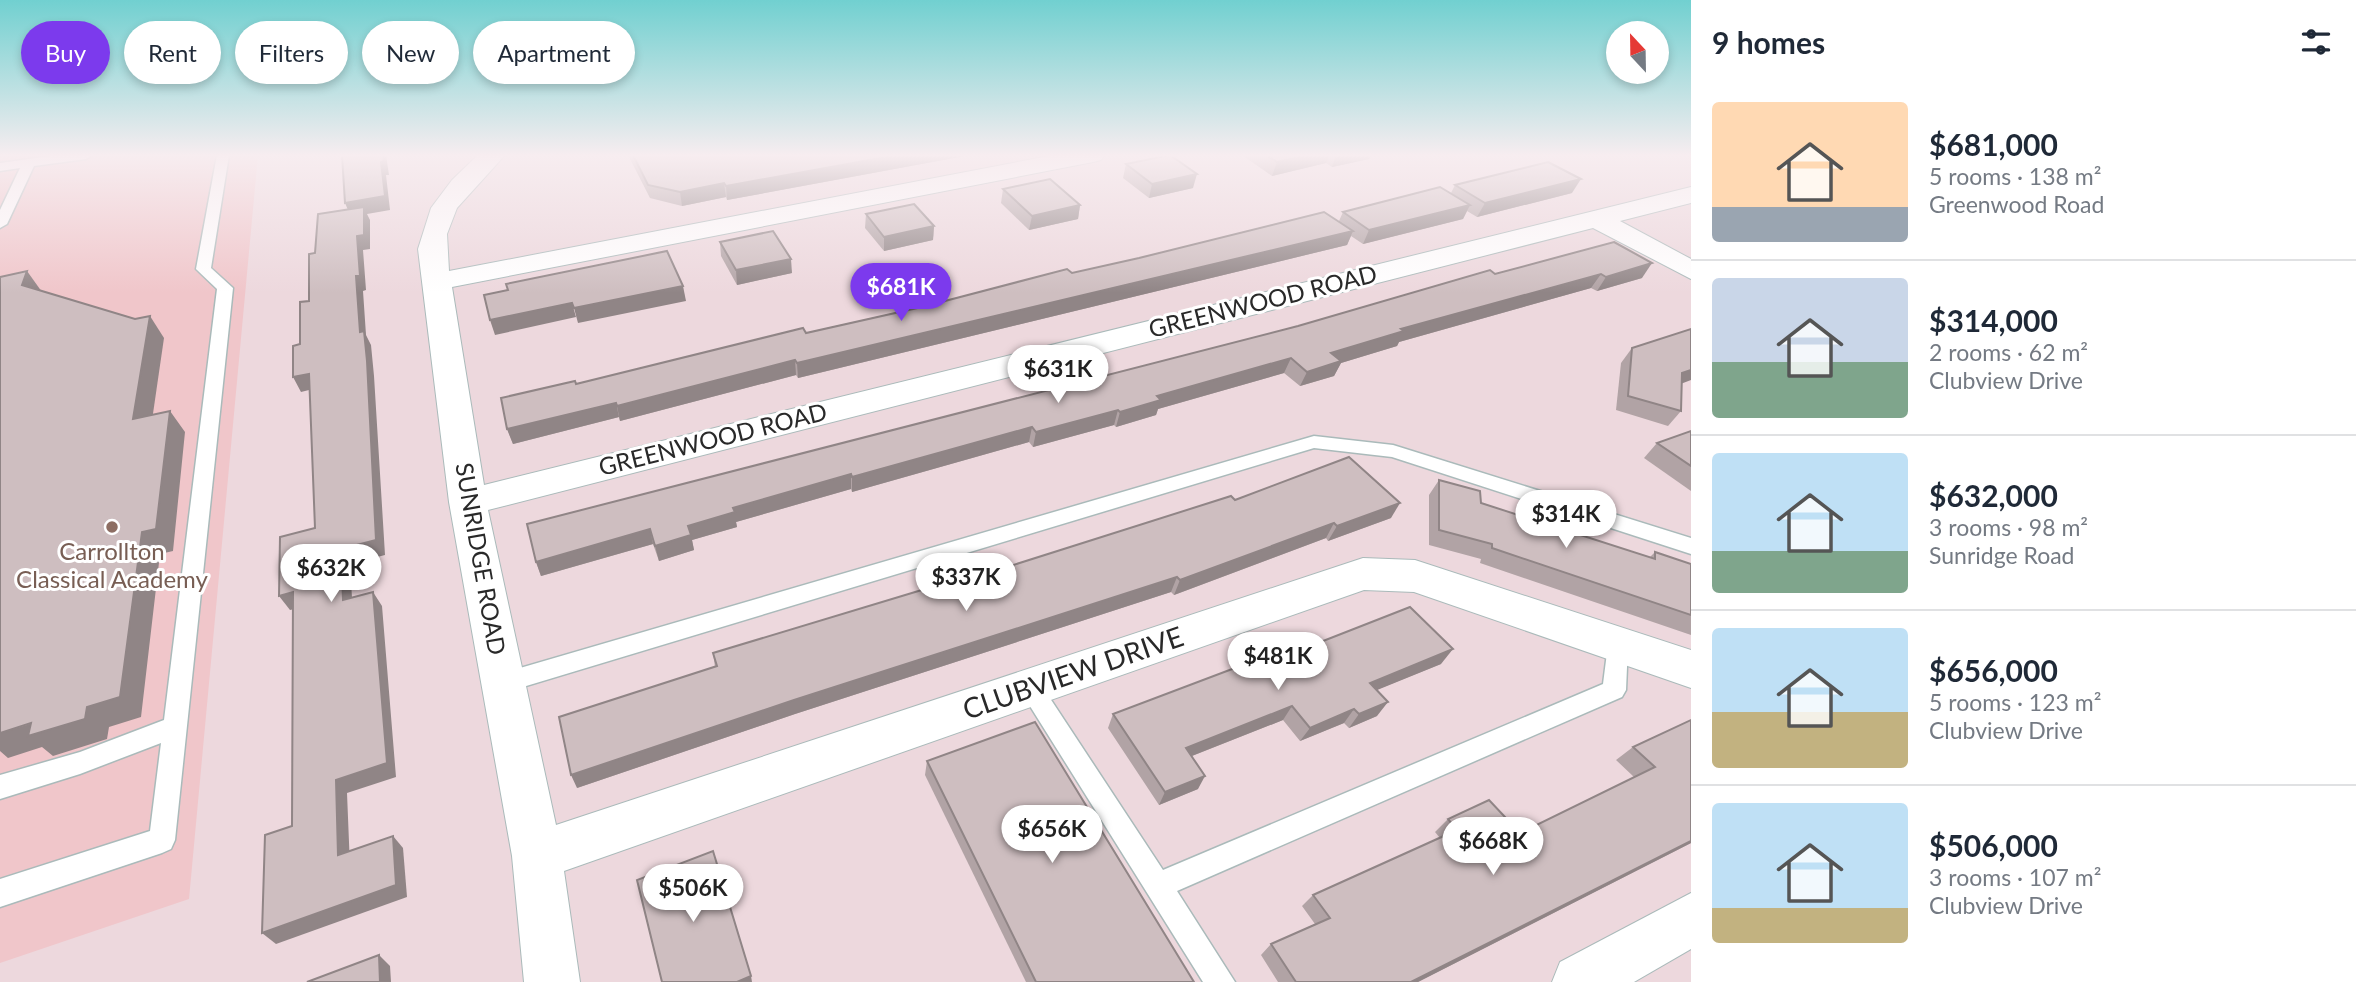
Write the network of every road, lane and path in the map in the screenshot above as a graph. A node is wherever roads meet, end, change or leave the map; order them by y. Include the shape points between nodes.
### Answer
1 (11, 201) edge
2 (215, 201) edge
3 (448, 201) edge
4 (856, 201) edge
5 (1670, 201) edge
6 (1600, 220) junction
7 (0, 224) edge
8 (1691, 270) edge
9 (435, 282) junction
10 (468, 502) junction
11 (1691, 546) edge
12 (1617, 644) junction
13 (1691, 669) edge
14 (503, 682) junction
15 (1030, 687) junction
16 (173, 727) junction
17 (0, 787) edge
18 (537, 856) junction
19 (1158, 886) junction
20 (0, 893) edge
21 (1691, 920) edge
22 (552, 982) edge
23 (1220, 982) edge
24 (1580, 982) edge

1 - 7 lane
2 - 16 lane via 202,269 225,288
3 - 9 street, SUNRIDGE ROAD via 433,230
4 - 9 street
5 - 6 street, GREENWOOD ROAD
6 - 8 street
6 - 10 street, GREENWOOD ROAD
9 - 10 street, SUNRIDGE ROAD
10 - 14 street, SUNRIDGE ROAD
11 - 14 lane via 1393,451 1314,442
12 - 13 street, CLUBVIEW DRIVE
12 - 15 street, CLUBVIEW DRIVE via 1415,576 1363,574
12 - 19 lane via 1614,690
14 - 18 street, SUNRIDGE ROAD
15 - 18 street, CLUBVIEW DRIVE
15 - 19 lane
16 - 17 lane via 80,763
16 - 20 lane via 162,840
18 - 22 street, SUNRIDGE ROAD
19 - 23 lane
21 - 24 street

